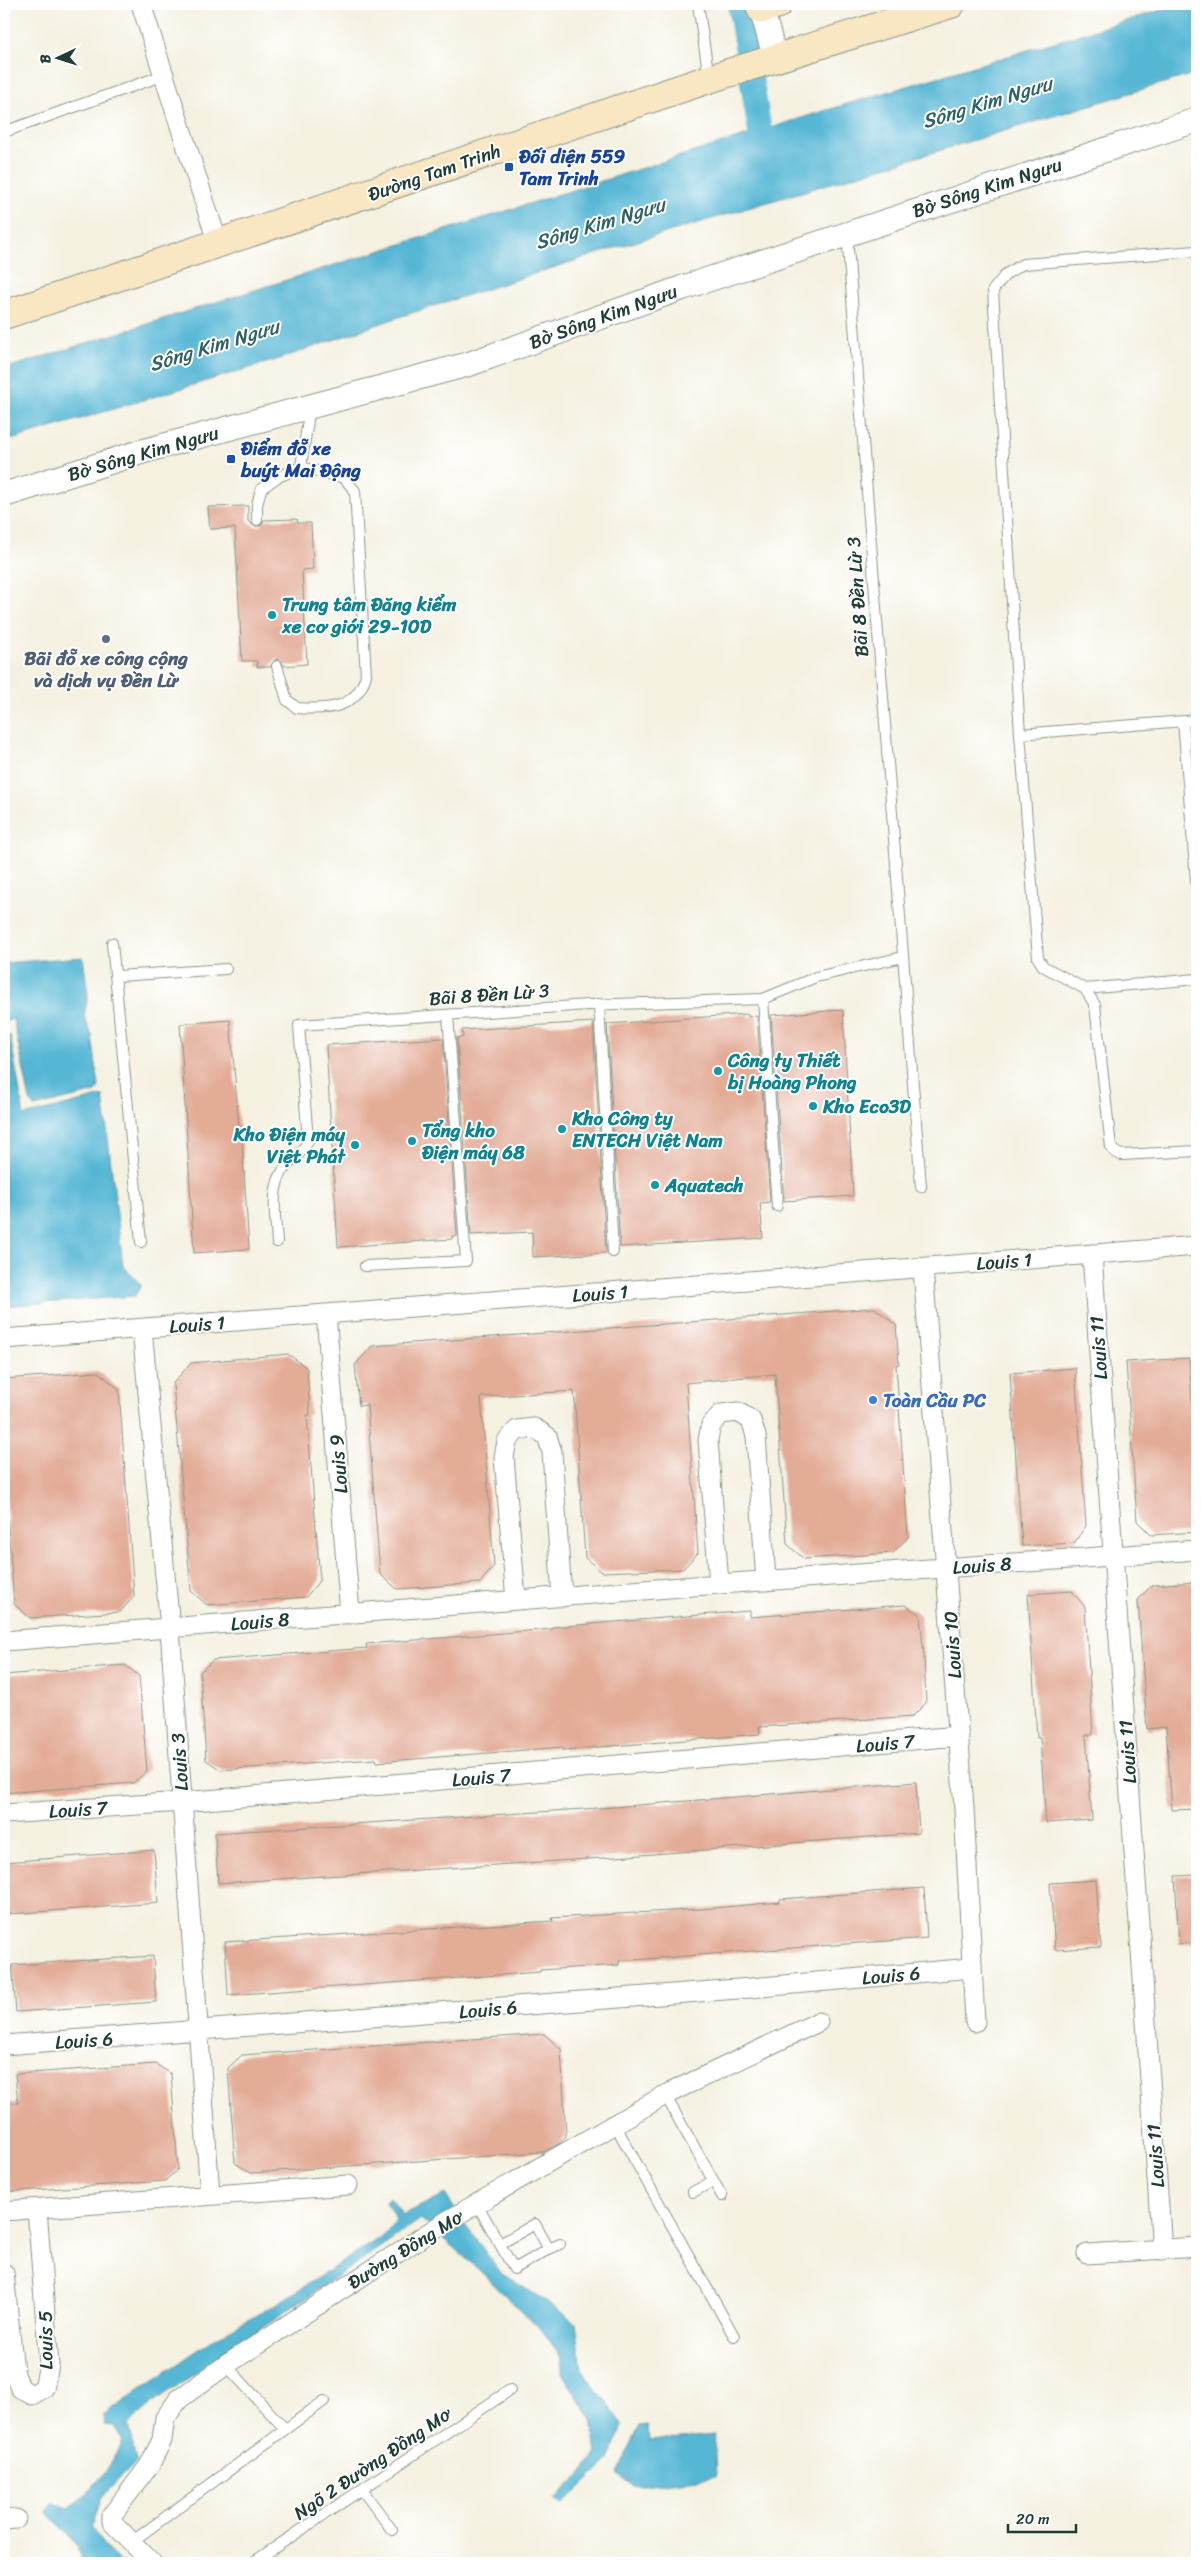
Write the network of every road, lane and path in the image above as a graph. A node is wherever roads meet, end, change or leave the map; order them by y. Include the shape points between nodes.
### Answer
1 (141, 4) edge
2 (698, 4) edge
3 (950, 4) edge
4 (766, 5) edge
5 (768, 59) junction
6 (164, 76) junction
7 (715, 77) junction
8 (1197, 120) edge
9 (4, 132) edge
10 (847, 233) junction
11 (218, 244) junction
12 (1197, 251) edge
13 (4, 315) edge
14 (310, 406) junction
15 (301, 467) junction
16 (4, 495) edge
17 (257, 520) dead end
18 (277, 666) dead end
19 (1197, 720) edge
20 (1183, 721) junction
21 (1020, 734) junction
22 (1196, 870) edge
23 (1197, 892) edge
24 (112, 943) dead end
25 (903, 957) junction
26 (226, 969) dead end
27 (117, 976) junction
28 (1197, 979) edge
29 (1085, 989) junction
30 (763, 999) junction
31 (599, 1004) junction
32 (448, 1015) junction
33 (1197, 1151) edge
34 (921, 1187) dead end
35 (776, 1206) dead end
36 (141, 1242) dead end
37 (276, 1242) dead end
38 (1197, 1246) edge
39 (614, 1252) dead end
40 (1092, 1254) junction
41 (365, 1266) dead end
42 (923, 1268) junction
43 (326, 1314) junction
44 (142, 1328) junction
45 (4, 1339) edge
46 (1197, 1550) edge
47 (1114, 1556) junction
48 (946, 1568) junction
49 (766, 1581) junction
50 (719, 1584) junction
51 (562, 1597) junction
52 (516, 1600) junction
53 (350, 1614) junction
54 (170, 1628) junction
55 (4, 1641) edge
56 (959, 1736) junction
57 (182, 1802) junction
58 (4, 1814) edge
59 (971, 1968) junction
60 (818, 2022) dead end
61 (975, 2022) dead end
62 (198, 2032) junction
63 (4, 2045) edge
64 (665, 2095) junction
65 (614, 2125) junction
66 (713, 2181) junction
67 (348, 2185) dead end
68 (693, 2192) dead end
69 (210, 2195) junction
70 (722, 2196) dead end
71 (477, 2204) junction
72 (37, 2209) junction
73 (4, 2211) edge
74 (500, 2244) junction
75 (560, 2244) dead end
76 (1197, 2248) edge
77 (549, 2249) junction
78 (1162, 2250) junction
79 (1087, 2254) dead end
80 (4, 2273) edge
81 (734, 2336) dead end
82 (226, 2364) junction
83 (510, 2390) dead end
84 (324, 2401) dead end
85 (285, 2430) junction
86 (363, 2491) junction
87 (392, 2530) dead end
88 (130, 2543) junction
89 (152, 2563) edge
90 (252, 2563) edge

1 - 6 street
2 - 7 lane
3 - 5 main road, Đường Tam Trinh
4 - 5 street
5 - 7 main road, Đường Tam Trinh
6 - 9 lane
6 - 11 street
7 - 11 main road, Đường Tam Trinh
8 - 10 street, Bờ Sông Kim Ngưu
10 - 14 street, Bờ Sông Kim Ngưu via 469,364
10 - 25 lane, Bãi 8 Đền Lừ 3
11 - 13 main road, Đường Tam Trinh
12 - 21 lane via 1022,264 1006,274 993,290
14 - 15 lane
14 - 16 street, Bờ Sông Kim Ngưu via 144,451
15 - 17 lane via 261,489
15 - 18 lane via 344,478 355,491 366,675 362,688 339,706 297,708 287,700
19 - 20 lane
20 - 21 lane
20 - 22 lane
21 - 29 lane via 1038,958 1043,966
22 - 23 lane
24 - 27 lane
25 - 30 lane, Bãi 8 Đền Lừ 3 via 816,977
25 - 34 lane, Bãi 8 Đền Lừ 3
26 - 27 lane
27 - 36 lane
28 - 29 lane
29 - 33 lane via 1095,1005 1111,1147 1121,1155
30 - 31 lane, Bãi 8 Đền Lừ 3
30 - 35 lane
31 - 32 lane, Bãi 8 Đền Lừ 3
31 - 39 lane
32 - 37 lane, Bãi 8 Đền Lừ 3 via 299,1025 308,1141 302,1152 285,1168 275,1186
32 - 41 lane via 466,1261
38 - 40 street, Louis 1
40 - 42 street, Louis 1
40 - 47 street, Louis 11
42 - 43 street, Louis 1
42 - 48 street, Louis 10
43 - 44 street, Louis 1
43 - 53 street, Louis 9
44 - 45 street, Louis 1
44 - 54 street, Louis 3
46 - 47 street, Louis 8
47 - 48 street, Louis 8
47 - 78 street, Louis 11
48 - 49 street, Louis 8
48 - 56 street, Louis 10
49 - 50 street, Louis 8
49 - 50 street via 756,1436 751,1420 738,1412 720,1414 711,1425 708,1440
50 - 51 street, Louis 8
51 - 52 street, Louis 8
51 - 52 street via 552,1452 547,1436 534,1428 517,1430 507,1441 504,1456
52 - 53 street, Louis 8
53 - 54 street, Louis 8
54 - 55 street, Louis 8
54 - 57 street, Louis 3
56 - 57 street, Louis 7
56 - 59 street, Louis 10
57 - 58 street, Louis 7
57 - 62 street, Louis 3
59 - 61 street, Louis 10
59 - 62 street, Louis 6
60 - 64 street, Đường Đồng Mơ
62 - 63 street, Louis 6
62 - 69 street, Louis 3
64 - 65 street, Đường Đồng Mơ
64 - 66 lane
65 - 71 street, Đường Đồng Mơ
65 - 81 lane
66 - 68 lane
66 - 70 lane
67 - 69 street
69 - 72 street
71 - 74 lane
71 - 82 street, Đường Đồng Mơ
72 - 73 street
72 - 80 street, Louis 5 via 49,2365 44,2388 32,2395 20,2388 14,2371
74 - 77 lane via 514,2269
74 - 77 lane via 535,2224
75 - 77 lane
76 - 78 street
78 - 79 street
82 - 85 lane
82 - 88 street, Đường Đồng Mơ via 174,2405 165,2418 162,2440 149,2466 112,2515 112,2522
83 - 86 lane, Ngõ 2 Đường Đồng Mơ
84 - 85 lane
85 - 88 lane
86 - 87 lane
86 - 90 lane, Ngõ 2 Đường Đồng Mơ
88 - 89 street, Đường Đồng Mơ

